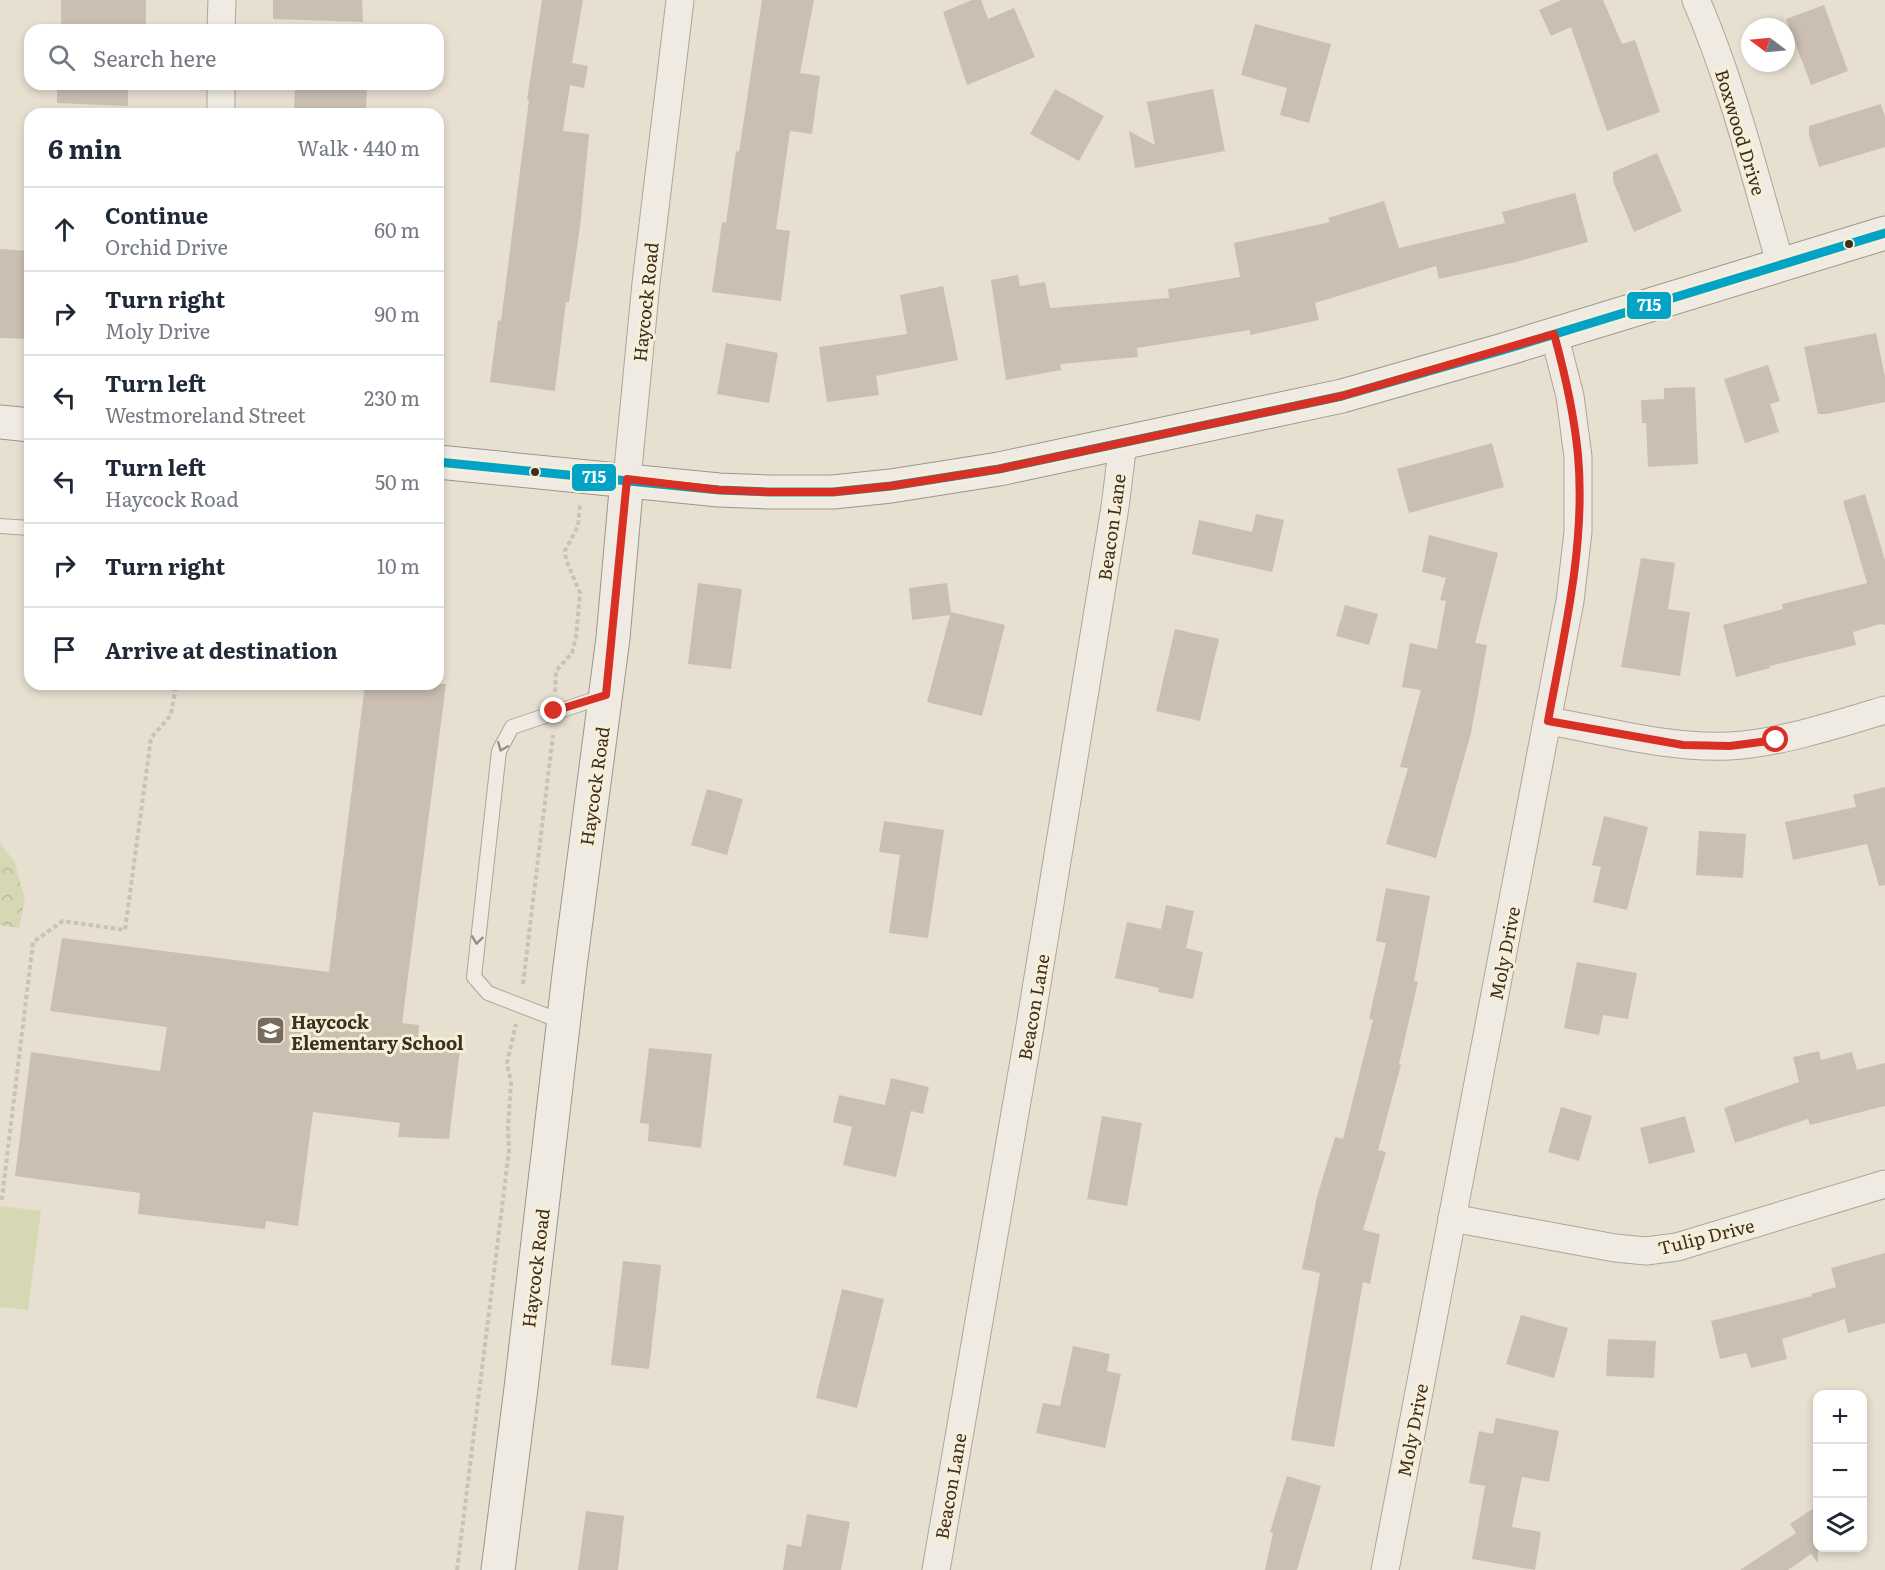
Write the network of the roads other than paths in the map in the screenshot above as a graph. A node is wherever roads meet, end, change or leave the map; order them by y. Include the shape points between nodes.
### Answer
1 (222, 0) edge
2 (680, 0) edge
3 (1696, 0) edge
4 (221, 24) edge
5 (221, 90) edge
6 (221, 108) edge
7 (1885, 233) edge
8 (1780, 266) junction
9 (1554, 334) junction
10 (0, 422) edge
11 (24, 424) edge
12 (1123, 443) junction
13 (444, 463) edge
14 (627, 479) junction
15 (0, 526) edge
16 (24, 528) edge
17 (606, 695) junction
18 (1885, 710) edge
19 (1548, 721) junction
20 (563, 1022) junction
21 (1885, 1185) edge
22 (1452, 1218) junction
23 (498, 1570) edge
24 (936, 1570) edge
25 (1385, 1570) edge

1 - 4 street
2 - 14 street, Haycock Road
3 - 8 street, Boxwood Drive via 1714,43
5 - 6 street
7 - 8 main road
8 - 9 main road
9 - 12 main road via 1342,396
9 - 19 street, Moly Drive via 1570,396 1578,457 1578,532
10 - 11 main road
12 - 14 main road via 999,469 833,492 719,490
12 - 24 street, Beacon Lane via 1029,1032
13 - 14 main road
14 - 17 main road, Haycock Road
15 - 16 lane
17 - 20 main road, Haycock Road
17 -> 20 lane via 512,727 499,751 474,976 488,993
18 - 19 street via 1776,740 1730,746 1683,745
19 - 22 street, Moly Drive
20 - 23 main road, Haycock Road
21 - 22 street, Tulip Drive via 1677,1247 1646,1251
22 - 25 street, Moly Drive

